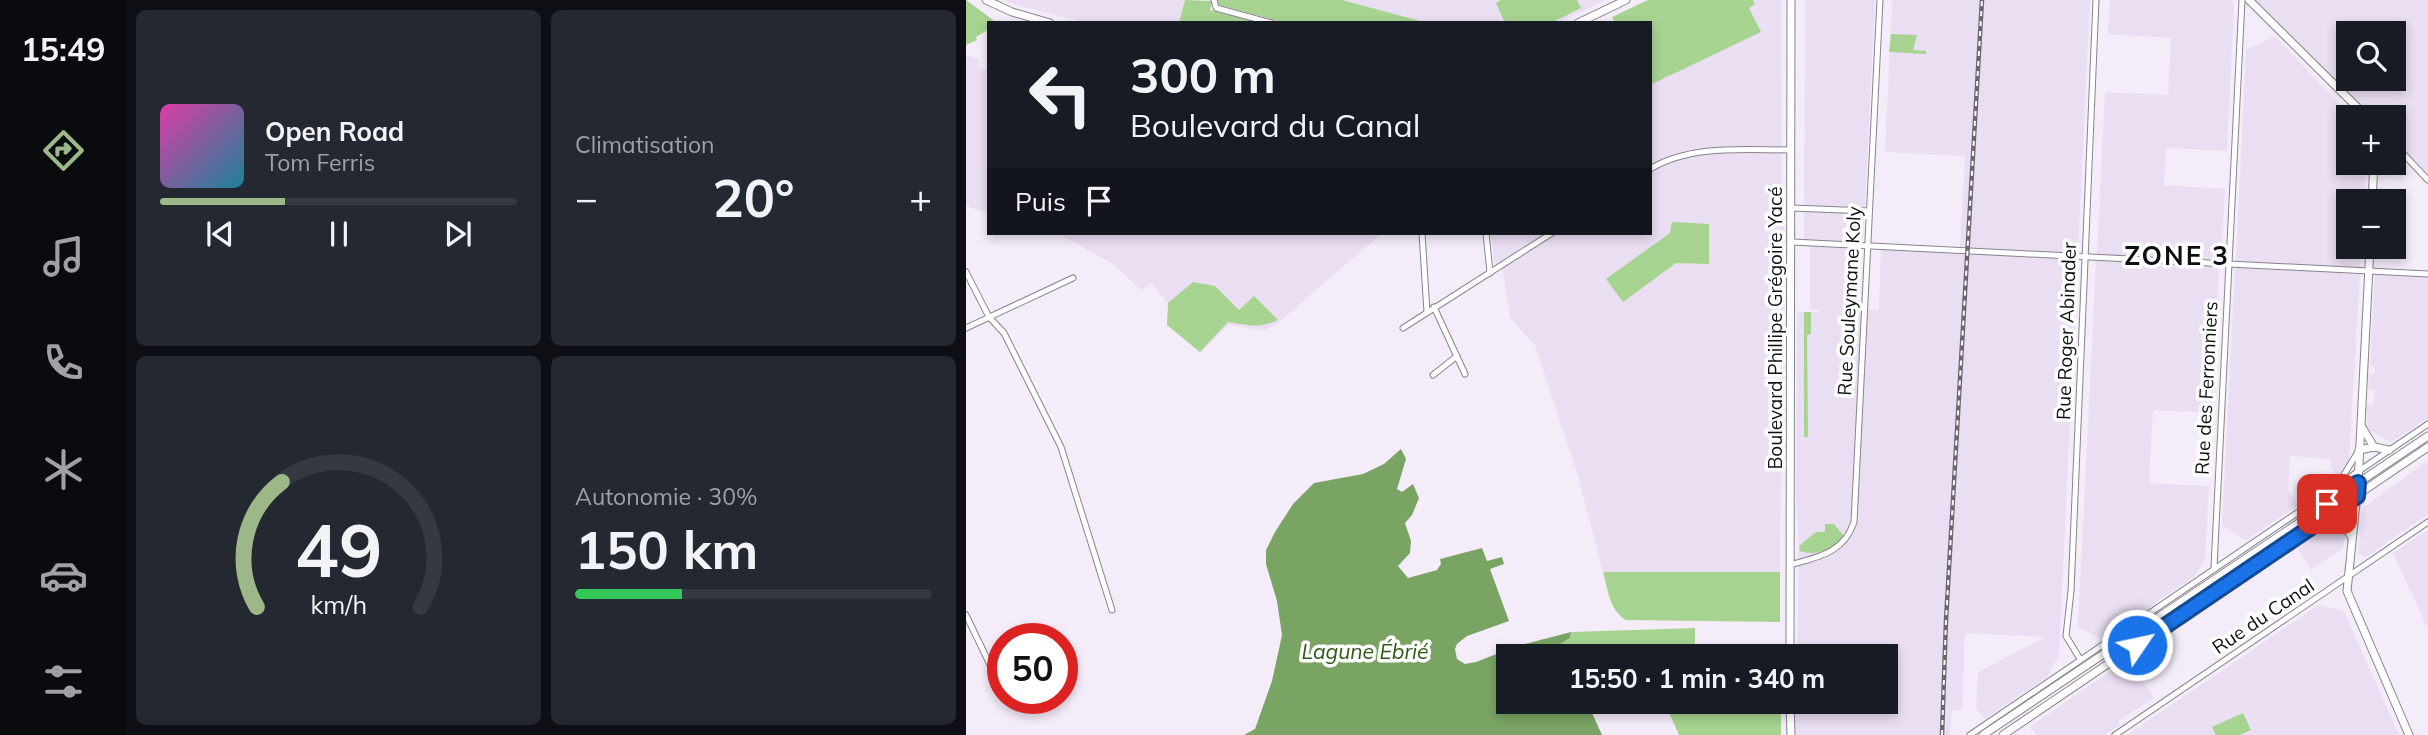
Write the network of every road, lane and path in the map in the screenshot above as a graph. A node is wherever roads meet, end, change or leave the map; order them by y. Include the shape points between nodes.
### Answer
1 (986, 0) edge
2 (1213, 0) edge
3 (1626, 0) edge
4 (1791, 0) edge
5 (1880, 0) edge
6 (2096, 0) edge
7 (2242, 0) edge
8 (2249, 0) edge
9 (1043, 21) edge
10 (1265, 21) edge
11 (1582, 21) edge
12 (2355, 105) edge
13 (1791, 150) junction
14 (2406, 157) edge
15 (1652, 168) edge
16 (2428, 180) edge
17 (1791, 208) junction
18 (1869, 211) junction
19 (1422, 235) edge
20 (1486, 235) edge
21 (1549, 235) edge
22 (1791, 242) junction
23 (1868, 245) junction
24 (2085, 257) junction
25 (2369, 259) edge
26 (2228, 264) junction
27 (2368, 271) junction
28 (966, 272) edge
29 (1490, 273) junction
30 (2428, 274) edge
31 (1073, 278) dead end
32 (1434, 307) junction
33 (1426, 312) junction
34 (989, 317) junction
35 (966, 328) edge
36 (1404, 328) dead end
37 (1457, 356) junction
38 (1465, 374) dead end
39 (1433, 375) dead end
40 (2361, 423) junction
41 (2428, 424) edge
42 (2428, 436) edge
43 (2374, 447) junction
44 (2428, 447) edge
45 (2360, 450) junction
46 (2389, 450) junction
47 (2358, 471) junction
48 (2358, 483) junction
49 (2337, 486) junction
50 (2357, 496) junction
51 (2325, 517) junction
52 (2428, 522) edge
53 (2351, 536) junction
54 (1790, 565) junction
55 (2214, 568) junction
56 (2348, 578) junction
57 (1112, 610) dead end
58 (966, 615) edge
59 (1790, 644) edge
60 (987, 659) edge
61 (2080, 659) junction
62 (1790, 714) edge
63 (1791, 735) edge
64 (1970, 735) edge
65 (1983, 735) edge
66 (2003, 735) edge
67 (2115, 735) edge
68 (2409, 735) edge

1 - 9 main road
2 - 10 street via 1216,8
3 - 11 main road
4 - 13 main road, Boulevard Phillipe Grégoire Yacé
5 - 18 street, Rue Souleymane Koly
6 - 24 street, Rue Roger Abinader
7 - 26 street, Rue des Ferronniers
8 - 12 main road
13 - 15 street via 1698,153
13 - 17 main road, Boulevard Phillipe Grégoire Yacé
14 - 16 street
17 - 18 street
17 - 22 main road, Boulevard Phillipe Grégoire Yacé
18 - 23 street, Rue Souleymane Koly
19 - 33 street
20 - 29 street
21 - 29 street
22 - 23 street
22 - 54 main road, Boulevard Phillipe Grégoire Yacé
23 - 24 street
23 - 54 street, Rue Souleymane Koly via 1854,522 1849,536 1835,550
24 - 26 street
24 - 61 street, Rue Roger Abinader via 2066,636
25 - 27 main road
26 - 27 street
26 - 55 street, Rue des Ferronniers
27 - 30 street
27 - 40 main road
28 - 34 street
29 - 32 street
31 - 34 street
32 - 33 street
32 - 37 street
33 - 36 street
34 - 35 street
34 - 57 street via 1004,333 1061,447
37 - 38 street
37 - 39 street
40 - 43 main road
40 - 45 main road
41 - 46 street
42 - 48 main road
43 - 45 main road
43 - 46 main road
44 - 50 main road
45 - 47 main road
45 - 49 street
46 - 47 street
47 - 48 main road
47 - 49 street
48 - 50 main road
48 - 65 main road
49 - 55 street
50 - 51 main road
50 - 53 main road
51 - 53 main road via 2342,522
51 - 66 main road
52 - 56 street, Rue du Canal
53 - 56 main road
54 - 59 main road, Boulevard Phillipe Grégoire Yacé
55 - 61 street
56 - 67 street, Rue du Canal
56 - 68 main road via 2347,591
58 - 60 street
61 - 64 street
62 - 63 main road

